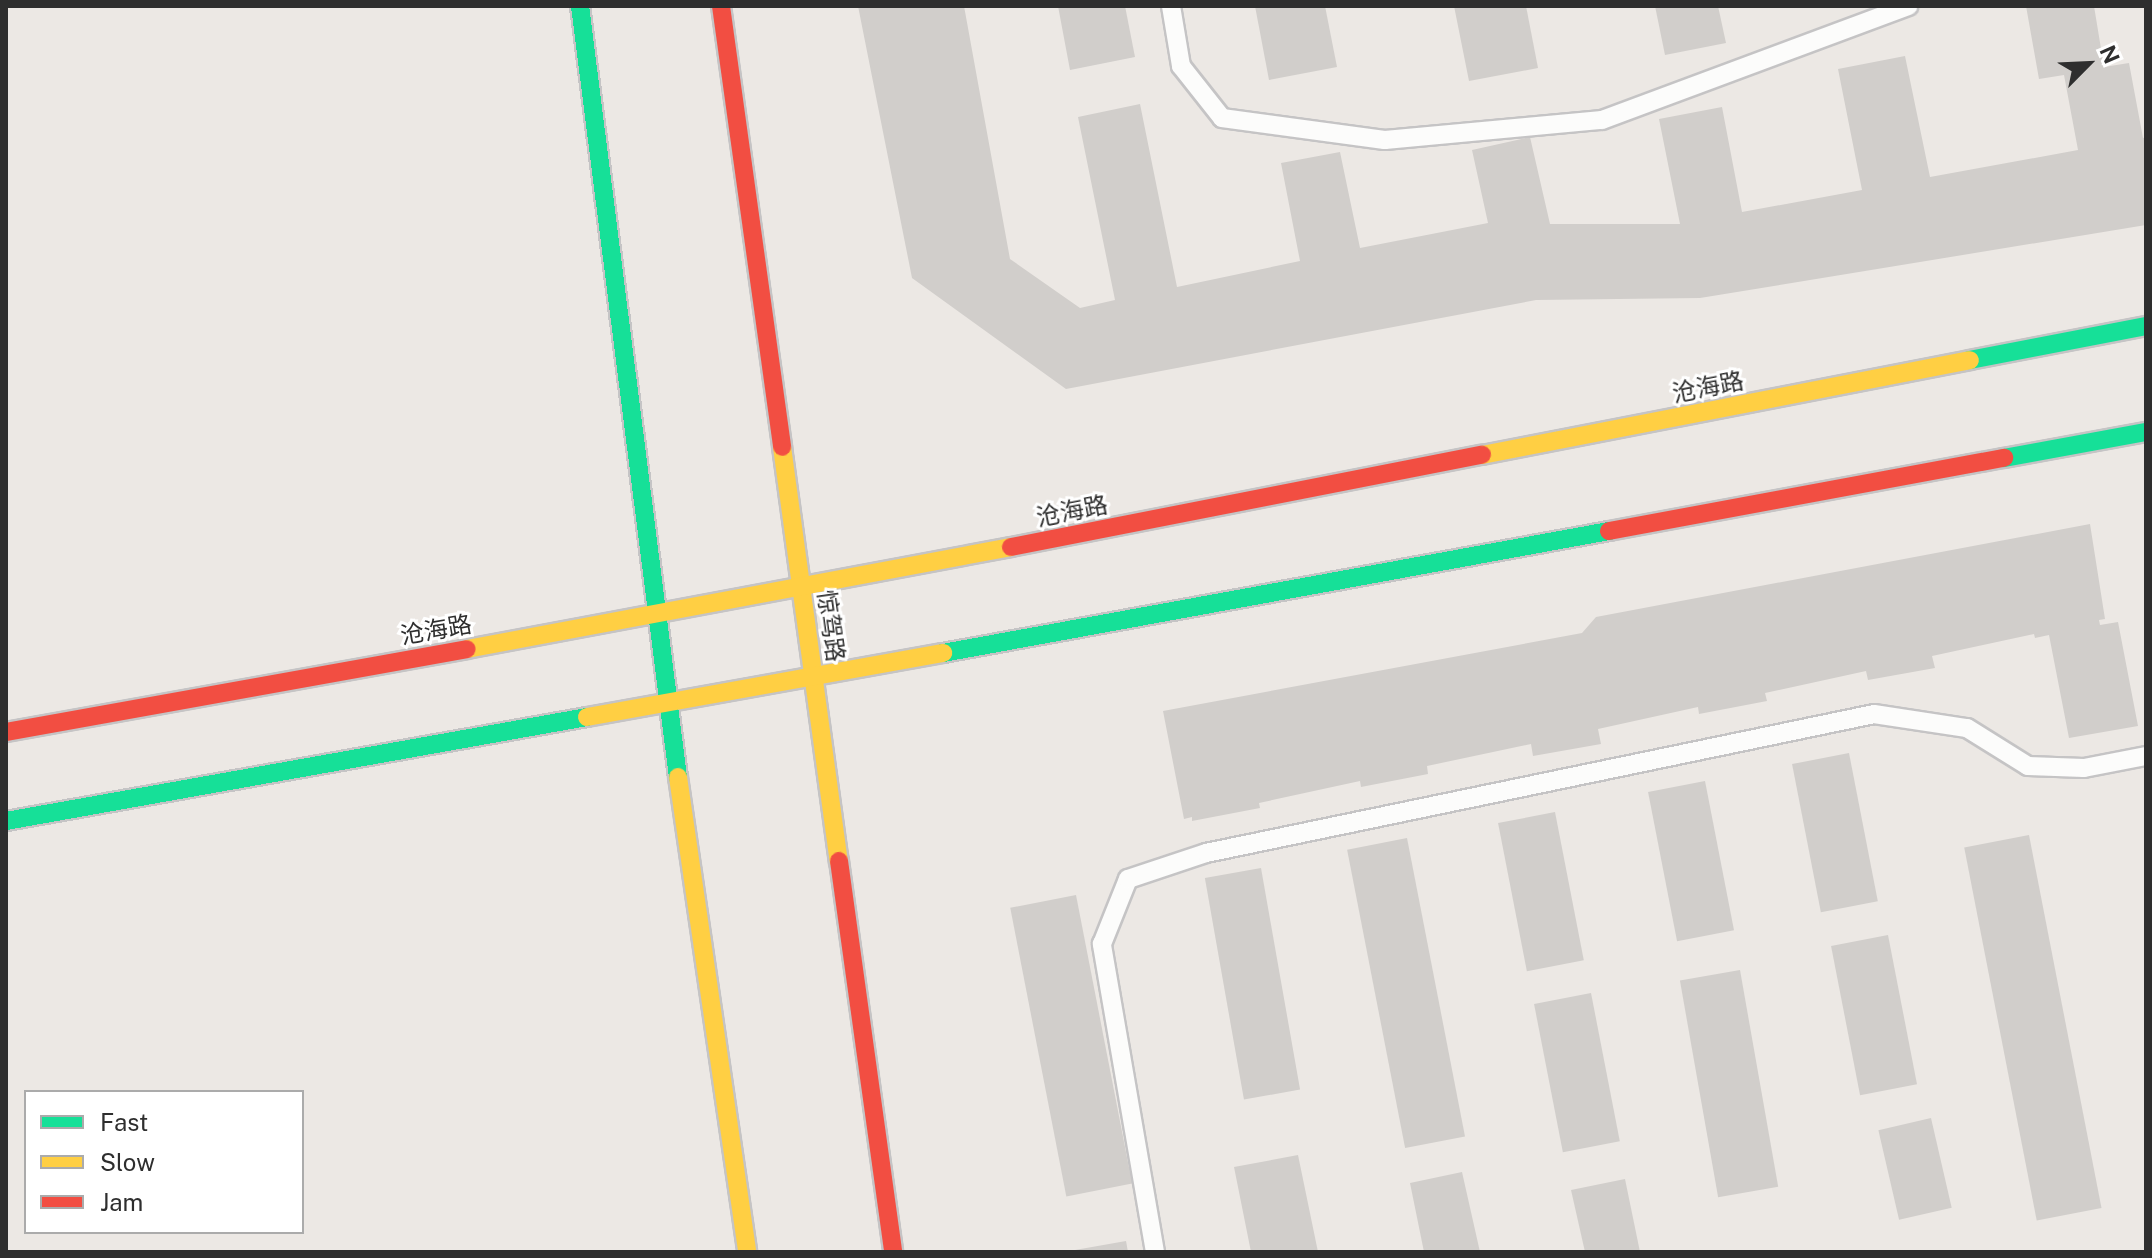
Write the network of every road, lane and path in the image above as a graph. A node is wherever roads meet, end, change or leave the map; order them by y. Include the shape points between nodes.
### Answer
1 (580, 6) edge
2 (721, 6) edge
3 (1171, 6) edge
4 (1909, 6) edge
5 (2146, 326) edge
6 (2146, 432) edge
7 (802, 588) junction
8 (655, 615) junction
9 (814, 677) junction
10 (668, 704) junction
11 (6, 732) edge
12 (2146, 756) edge
13 (6, 821) edge
14 (747, 1252) edge
15 (893, 1252) edge
16 (1155, 1252) edge

1 - 8 main road
2 - 7 main road, 惊驾路
3 - 4 lane via 1181,66 1222,118 1385,140 1602,120
5 - 7 main road, 沧海路
6 - 9 main road
7 - 8 main road, 沧海路
7 - 9 main road, 惊驾路
8 - 10 main road
8 - 11 main road, 沧海路
9 - 10 main road
9 - 15 main road, 惊驾路
10 - 13 main road
10 - 14 main road
12 - 16 lane via 2084,768 2028,766 1967,728 1874,714 1206,853 1128,879 1102,944

